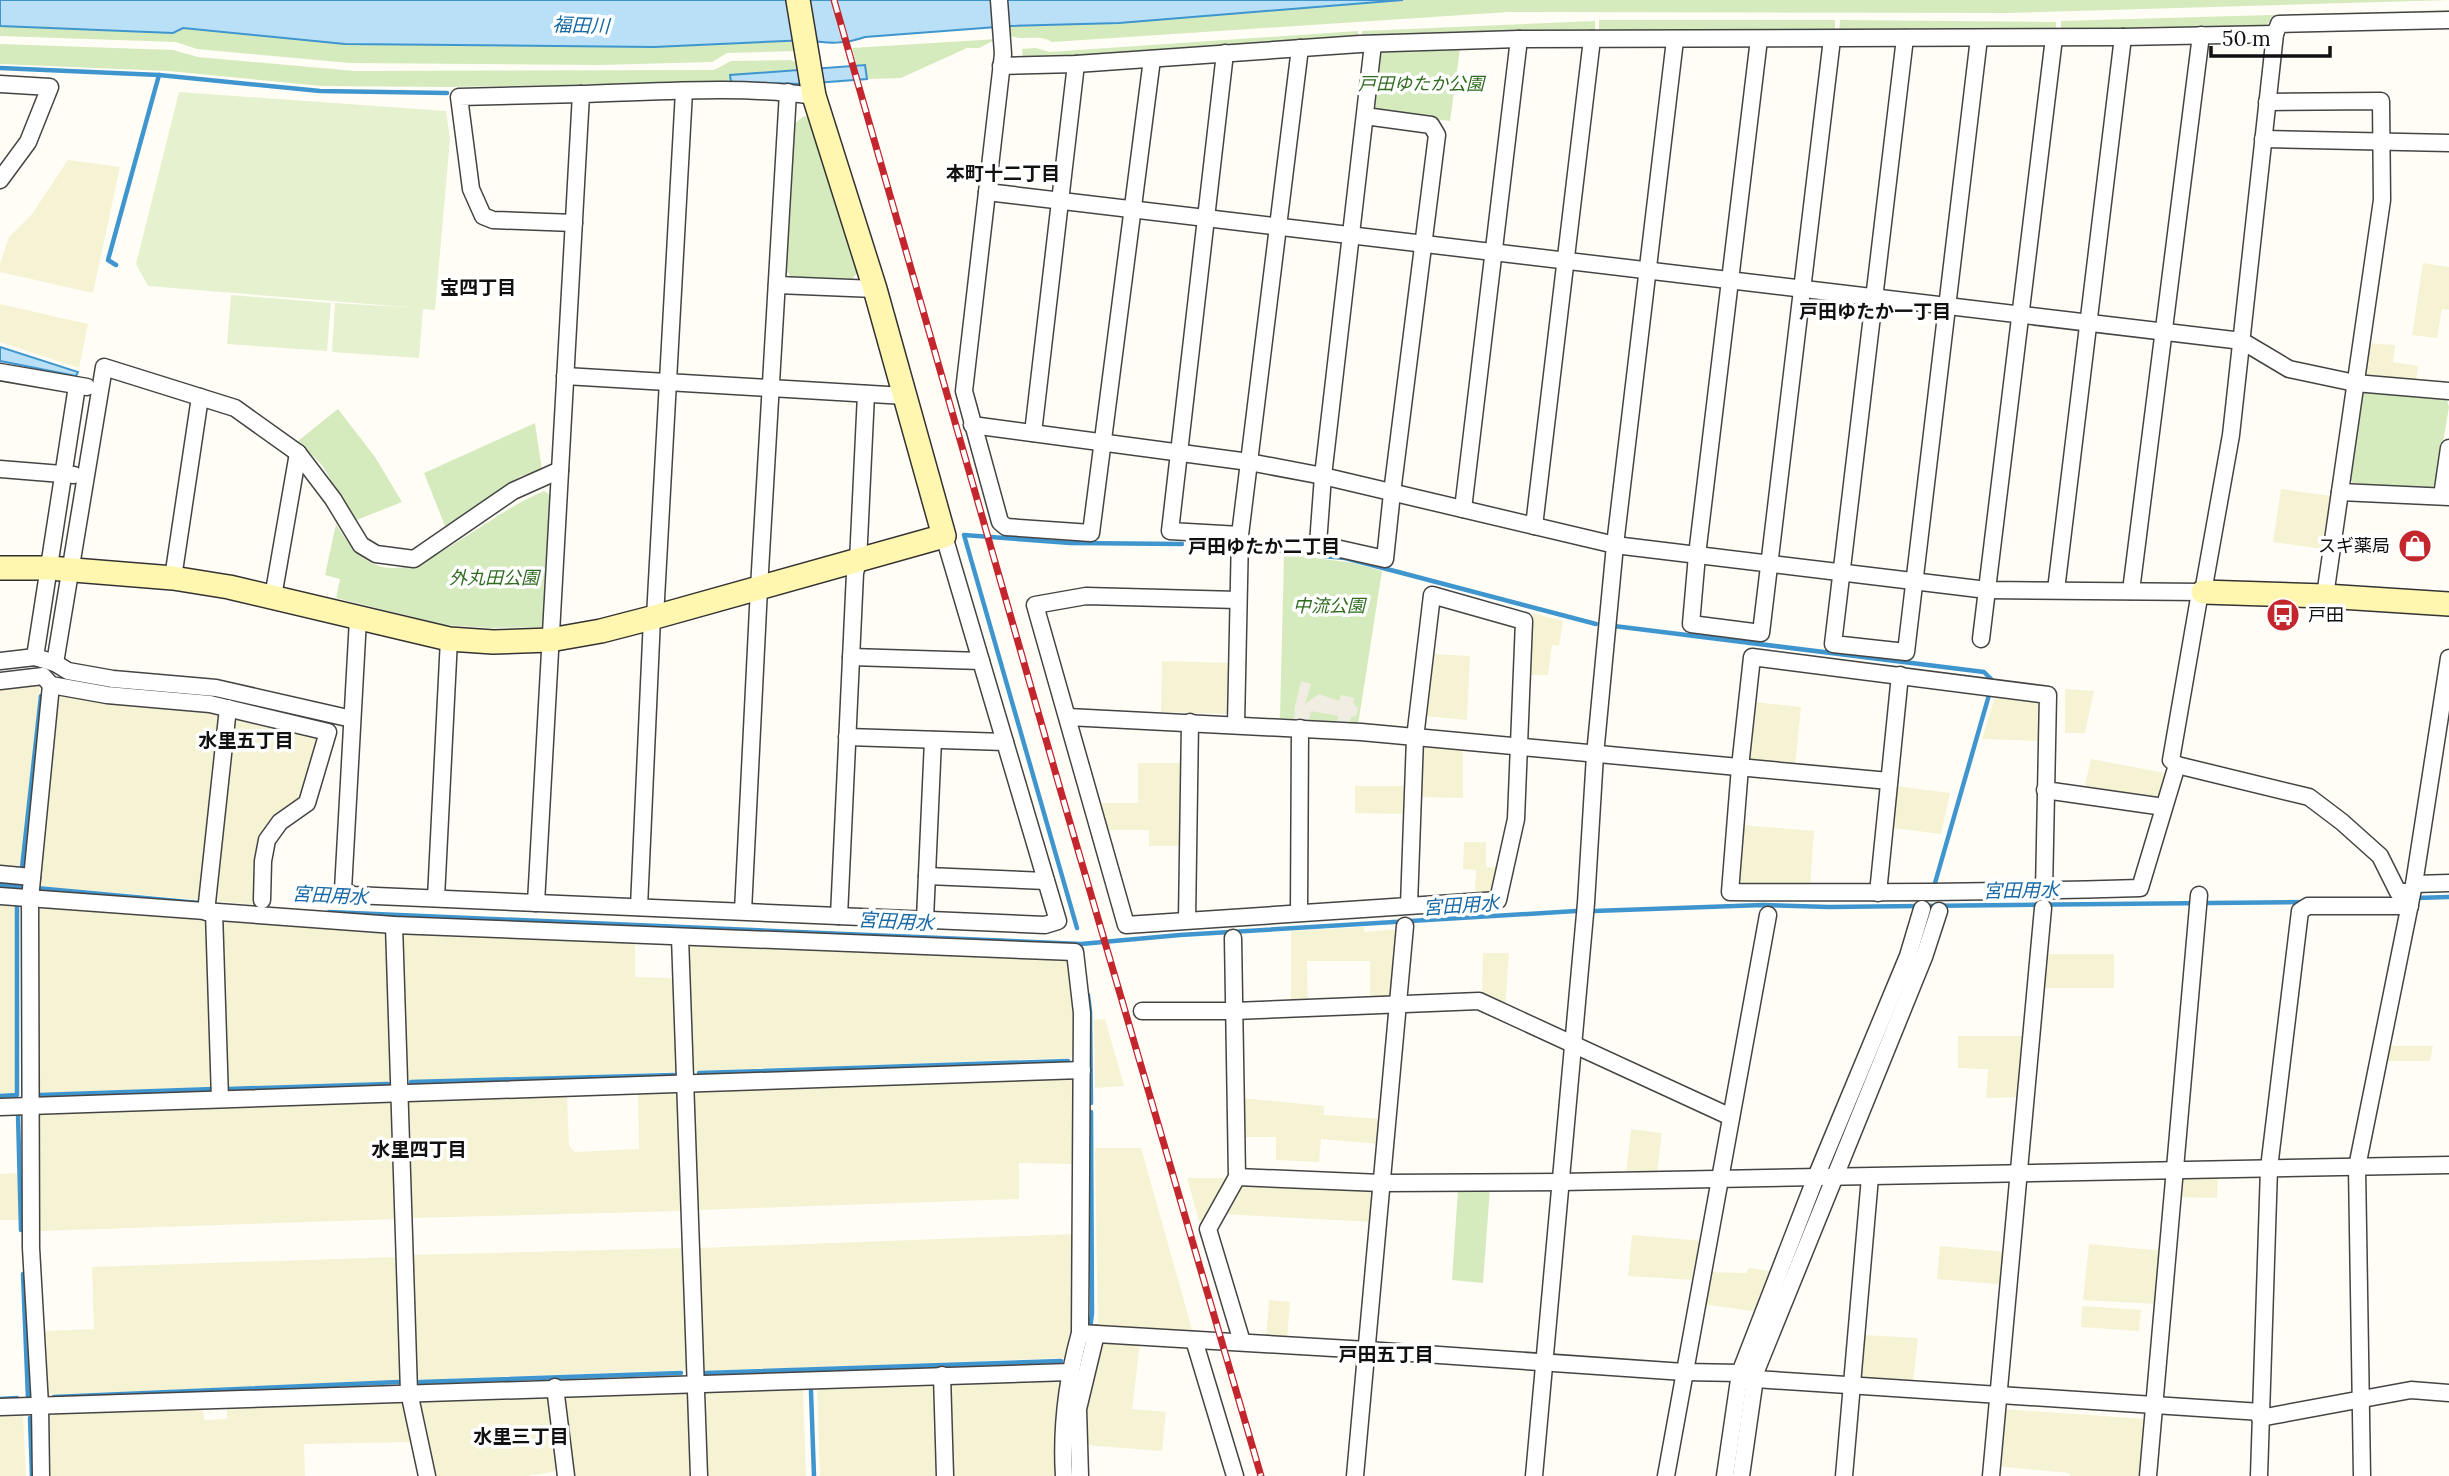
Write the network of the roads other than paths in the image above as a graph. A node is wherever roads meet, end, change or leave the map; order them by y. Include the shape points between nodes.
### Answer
1 (798, 0) edge
2 (999, 0) edge
3 (2449, 20) edge
4 (2275, 34) junction
5 (2201, 35) junction
6 (2123, 37) junction
7 (1905, 38) junction
8 (1979, 38) junction
9 (2054, 38) junction
10 (1519, 39) junction
11 (1592, 39) junction
12 (1759, 39) junction
13 (1832, 39) junction
14 (1675, 40) junction
15 (1373, 44) junction
16 (1300, 48) junction
17 (1225, 53) junction
18 (1153, 59) junction
19 (1076, 64) junction
20 (1001, 66) junction
21 (811, 76) junction
22 (0, 84) edge
23 (684, 91) junction
24 (788, 92) junction
25 (581, 94) junction
26 (2267, 103) junction
27 (1365, 116) junction
28 (2263, 138) junction
29 (2381, 143) junction
30 (2449, 143) edge
31 (0, 180) edge
32 (987, 192) junction
33 (1060, 201) junction
34 (1134, 209) junction
35 (1206, 217) junction
36 (574, 223) junction
37 (1278, 225) junction
38 (1351, 235) junction
39 (1424, 243) junction
40 (1494, 252) junction
41 (1566, 260) junction
42 (1647, 270) junction
43 (1730, 280) junction
44 (777, 285) junction
45 (874, 289) junction
46 (1804, 289) junction
47 (1874, 297) junction
48 (1948, 306) junction
49 (2020, 315) junction
50 (2089, 323) junction
51 (2163, 332) junction
52 (2242, 341) junction
53 (0, 372) edge
54 (565, 376) junction
55 (668, 382) junction
56 (2355, 383) junction
57 (77, 386) junction
58 (100, 388) junction
59 (771, 388) junction
60 (2449, 391) edge
61 (866, 394) junction
62 (905, 396) junction
63 (200, 397) junction
64 (972, 425) junction
65 (1032, 433) junction
66 (1105, 443) junction
67 (2449, 448) edge
68 (1179, 452) junction
69 (298, 453) junction
70 (1249, 462) junction
71 (0, 469) edge
72 (560, 470) junction
73 (64, 473) junction
74 (1323, 476) junction
75 (86, 477) junction
76 (2340, 492) junction
77 (1392, 493) junction
78 (2445, 497) edge
79 (1463, 509) junction
80 (1534, 526) junction
81 (1240, 535) junction
82 (944, 536) junction
83 (1615, 545) junction
84 (1697, 555) junction
85 (858, 562) junction
86 (1770, 564) junction
87 (0, 568) edge
88 (60, 568) junction
89 (1841, 572) junction
90 (173, 578) junction
91 (1914, 581) junction
92 (759, 589) junction
93 (1987, 590) junction
94 (2056, 590) junction
95 (2131, 591) junction
96 (2202, 592) junction
97 (2325, 596) junction
98 (273, 597) junction
99 (1238, 600) junction
100 (2449, 604) edge
101 (654, 617) junction
102 (358, 619) junction
103 (449, 639) junction
104 (1981, 639) dead end
105 (550, 640) junction
106 (35, 657) junction
107 (851, 657) junction
108 (2449, 658) edge
109 (0, 661) edge
110 (981, 661) junction
111 (55, 663) junction
112 (1900, 675) junction
113 (0, 681) edge
114 (51, 685) junction
115 (228, 708) junction
116 (1068, 717) junction
117 (352, 719) junction
118 (1190, 722) junction
119 (1237, 724) junction
120 (1300, 728) junction
121 (847, 737) junction
122 (1415, 738) junction
123 (933, 740) junction
124 (1005, 742) junction
125 (1519, 747) junction
126 (1595, 755) junction
127 (2177, 765) junction
128 (1740, 767) junction
129 (1889, 780) junction
130 (2045, 790) junction
131 (2164, 807) junction
132 (0, 874) edge
133 (927, 876) junction
134 (32, 877) junction
135 (1046, 881) junction
136 (2449, 883) edge
137 (2044, 891) junction
138 (1878, 892) junction
139 (0, 896) edge
140 (2412, 896) junction
141 (436, 898) junction
142 (30, 899) junction
143 (262, 900) dead end
144 (2199, 901) dead end
145 (536, 903) junction
146 (1409, 905) junction
147 (639, 907) junction
148 (2043, 908) dead end
149 (1922, 909) dead end
150 (743, 911) junction
151 (1939, 911) dead end
152 (210, 912) junction
153 (1299, 912) junction
154 (1768, 915) dead end
155 (839, 916) junction
156 (925, 919) junction
157 (1187, 920) junction
158 (394, 925) junction
159 (1405, 926) dead end
160 (680, 937) junction
161 (1233, 938) dead end
162 (1398, 1005) junction
163 (1142, 1011) dead end
164 (1234, 1011) junction
165 (1574, 1046) junction
166 (1082, 1070) junction
167 (685, 1083) junction
168 (399, 1093) junction
169 (220, 1099) junction
170 (30, 1106) junction
171 (0, 1107) edge
172 (1731, 1117) junction
173 (2449, 1165) edge
174 (2357, 1167) junction
175 (2269, 1168) junction
176 (2175, 1170) junction
177 (2020, 1174) junction
178 (1237, 1177) junction
179 (1816, 1177) junction
180 (1834, 1177) junction
181 (1870, 1177) junction
182 (1721, 1180) junction
183 (1561, 1182) junction
184 (1381, 1183) junction
185 (1088, 1334) junction
186 (1194, 1340) junction
187 (1242, 1342) junction
188 (1367, 1350) junction
189 (1543, 1361) junction
190 (1070, 1372) junction
191 (1684, 1372) junction
192 (942, 1376) junction
193 (1747, 1376) junction
194 (696, 1383) junction
195 (1852, 1386) junction
196 (555, 1387) junction
197 (409, 1392) junction
198 (2449, 1393) edge
199 (1999, 1395) junction
200 (2360, 1399) junction
201 (40, 1405) junction
202 (2155, 1405) junction
203 (0, 1407) edge
204 (2260, 1415) junction
205 (41, 1476) edge
206 (427, 1476) edge
207 (566, 1476) edge
208 (699, 1476) edge
209 (945, 1476) edge
210 (1064, 1476) edge
211 (1080, 1476) edge
212 (1235, 1476) edge
213 (1355, 1476) edge
214 (1534, 1476) edge
215 (1666, 1476) edge
216 (1725, 1476) edge
217 (1741, 1476) edge
218 (1844, 1476) edge
219 (1992, 1476) edge
220 (2148, 1476) edge
221 (2259, 1476) edge
222 (2362, 1476) edge

1 - 21 street
2 - 20 street
3 - 4 street via 2279,24
4 - 5 street
4 - 26 street
5 - 6 street
5 - 51 street
6 - 9 street
6 - 50 street
7 - 8 street
7 - 13 street
7 - 47 street
8 - 9 street
8 - 48 street
9 - 49 street
10 - 11 street
10 - 15 street
10 - 40 street
11 - 14 street
11 - 41 street
12 - 13 street
12 - 14 street
12 - 43 street
13 - 46 street
14 - 42 street
15 - 16 street
15 - 27 street
16 - 17 street
16 - 37 street
17 - 18 street
17 - 35 street
18 - 19 street
18 - 34 street
19 - 20 street
19 - 33 street
20 - 32 street
21 - 24 street
21 - 45 street
22 - 31 street via 50,87 28,142
23 - 24 street
23 - 25 street
23 - 55 street
24 - 44 street
25 - 36 street
25 - 36 street via 459,97 471,189 483,216
26 - 28 street
26 - 29 street via 2381,101
27 - 38 street
27 - 39 street via 1431,125 1437,135
28 - 29 street
28 - 52 street
29 - 30 street
29 - 56 street via 2382,200
32 - 33 street
32 - 64 street via 964,391
33 - 34 street
33 - 65 street
34 - 35 street
34 - 66 street
35 - 37 street
35 - 68 street
36 - 54 street
37 - 38 street
37 - 70 street
38 - 39 street
38 - 74 street
39 - 40 street
39 - 77 street
40 - 41 street
40 - 79 street
41 - 42 street
41 - 80 street
42 - 43 street
42 - 83 street
43 - 46 street
43 - 84 street
44 - 45 street
44 - 59 street
45 - 62 street
46 - 47 street
46 - 86 street
47 - 48 street
47 - 89 street
48 - 49 street
48 - 91 street
49 - 50 street
49 - 93 street
50 - 51 street
50 - 94 street
51 - 52 street
51 - 95 street
52 - 56 street via 2289,369
52 - 96 street via 2231,435
53 - 57 street
54 - 55 street
54 - 72 street
55 - 59 street
55 - 101 street
56 - 60 street
56 - 76 street
57 - 58 street
57 - 73 street
58 - 63 street via 104,367
58 - 75 street
59 - 61 street
59 - 92 street
61 - 62 street
61 - 85 street
62 - 82 street
63 - 69 street via 235,408
63 - 90 street
64 - 65 street
64 - 66 street via 1000,522 1006,527 1091,533
65 - 66 street
66 - 68 street
67 - 78 street
68 - 70 street
68 - 81 street via 1170,531
69 - 72 street via 361,545 376,554 396,557 414,558 513,491
69 - 98 street
70 - 74 street
70 - 81 street
71 - 73 street
72 - 105 street
73 - 75 street
73 - 88 street
74 - 77 street
74 - 77 street via 1318,544 1385,559
75 - 88 street
76 - 78 street
76 - 97 street
77 - 79 street
79 - 80 street
80 - 83 street
81 - 99 street
82 - 85 street
82 - 110 street
83 - 84 street
83 - 126 street
84 - 86 street
84 - 86 street via 1691,624 1714,627 1761,632
85 - 92 street
85 - 107 street
86 - 89 street
87 - 88 street
88 - 90 street
88 - 106 street
88 - 111 street
89 - 91 street
89 - 91 street via 1833,645 1906,653
90 - 98 street
91 - 93 street
92 - 101 street
92 - 150 street
93 - 94 street
93 - 104 street
94 - 95 street
95 - 96 street
96 - 97 street
96 - 127 street via 2171,760
97 - 100 street
98 - 102 street
99 - 116 street via 1086,596 1035,605
99 - 119 street
101 - 105 street
101 - 147 street
102 - 103 street
102 - 117 street
103 - 105 street
103 - 141 street
105 - 145 street
106 - 109 street
106 - 111 street
107 - 110 street
107 - 121 street
108 - 140 street
110 - 124 street
111 - 117 street via 68,671 216,688
112 - 128 street via 1752,657
112 - 129 street
112 - 130 street via 2048,695
113 - 114 street via 43,676
114 - 115 street
114 - 134 street
115 - 143 street via 328,732 307,803 280,822 267,840
115 - 152 street
116 - 118 street
116 - 157 street via 1126,925
117 - 141 street via 343,890
118 - 119 street
118 - 157 street
119 - 120 street
120 - 122 street
120 - 153 street
121 - 123 street
121 - 155 street
122 - 125 street
122 - 125 street via 1432,595 1524,621
122 - 146 street
123 - 124 street
123 - 133 street
124 - 135 street
125 - 126 street
125 - 146 street via 1516,819 1498,900
126 - 128 street
126 - 165 street
127 - 131 street
127 - 140 street via 2309,797 2380,856 2399,892
128 - 129 street
128 - 138 street via 1730,892
129 - 138 street
130 - 131 street
130 - 137 street
131 - 137 street via 2140,888
132 - 134 street
133 - 135 street
133 - 156 street
134 - 142 street
135 - 156 street via 1058,921 1045,925
136 - 140 street
137 - 138 street
139 - 142 street
140 - 174 street
140 - 175 street via 2308,906 2300,911
141 - 145 street
142 - 152 street
142 - 170 street
144 - 176 street
145 - 147 street
146 - 153 street
147 - 150 street
148 - 177 street
149 - 179 street via 1908,956
150 - 155 street
151 - 180 street
152 - 158 street
152 - 169 street
153 - 157 street
154 - 172 street
155 - 156 street
158 - 160 street
158 - 168 street
159 - 162 street
160 - 166 street via 1075,953
160 - 167 street
161 - 164 street
162 - 164 street
162 - 165 street via 1479,1001
162 - 184 street
163 - 164 street
164 - 178 street
165 - 172 street
165 - 183 street
166 - 167 street
166 - 185 street
167 - 168 street
167 - 194 street
168 - 169 street
168 - 197 street
169 - 170 street
170 - 171 street
170 - 201 street via 31,1248
172 - 182 street
173 - 174 street
174 - 175 street
174 - 200 street
175 - 176 street
175 - 204 street
176 - 177 street
176 - 202 street
177 - 181 street
177 - 199 street
178 - 184 street
178 - 187 street via 1208,1229
179 - 180 street
179 - 182 street
179 - 193 street
180 - 181 street
180 - 193 street via 1756,1371
181 - 195 street
182 - 183 street
182 - 191 street
183 - 184 street
183 - 189 street
184 - 188 street
185 - 186 street
185 - 190 street
185 - 211 street via 1079,1409
186 - 187 street
186 - 212 street
187 - 188 street
188 - 189 street
188 - 213 street
189 - 191 street
189 - 214 street
190 - 192 street
190 - 210 street
191 - 193 street
191 - 215 street
192 - 194 street
192 - 209 street
193 - 195 street
193 - 216 street
193 - 217 street
194 - 196 street
194 - 208 street
195 - 199 street
195 - 218 street
196 - 197 street
196 - 207 street
197 - 201 street
197 - 206 street
198 - 200 street via 2411,1390
199 - 202 street
199 - 219 street
200 - 204 street
200 - 222 street
201 - 203 street
201 - 205 street
202 - 204 street
202 - 220 street
204 - 221 street

